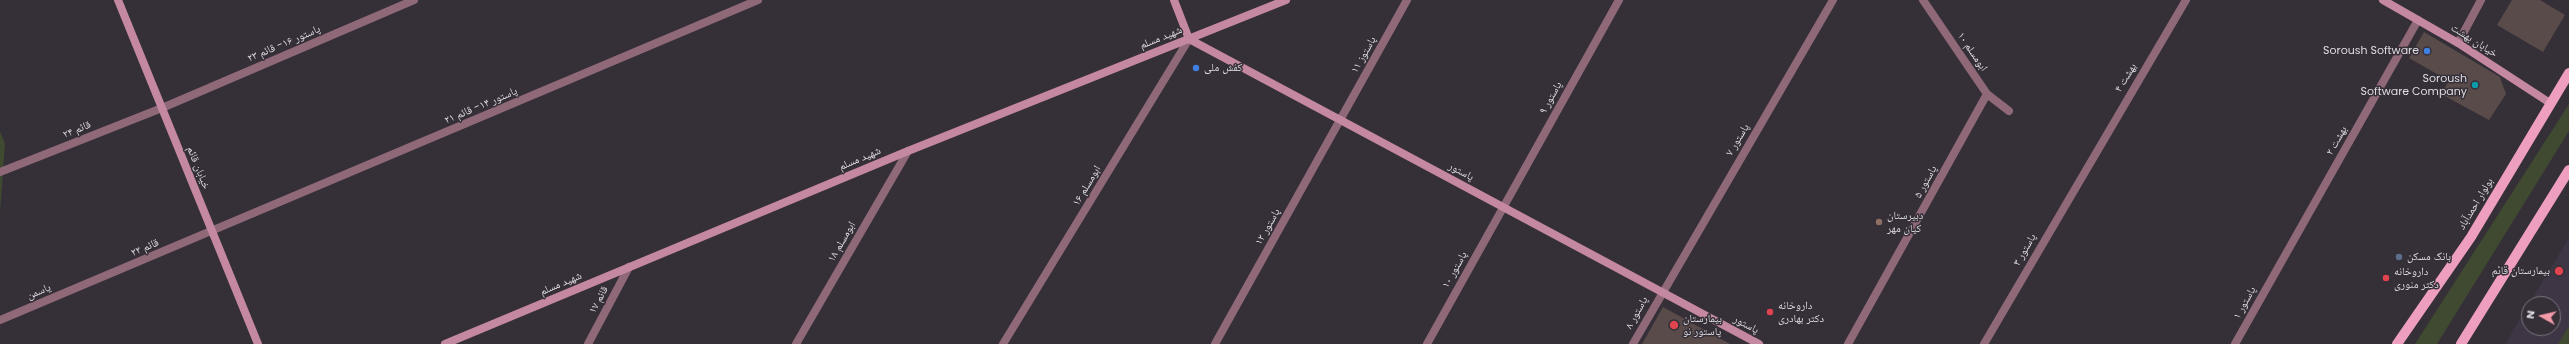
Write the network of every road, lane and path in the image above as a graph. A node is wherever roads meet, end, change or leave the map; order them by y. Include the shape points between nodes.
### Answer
1 (118, 0) edge
2 (414, 0) edge
3 (758, 0) edge
4 (1174, 0) edge
5 (1286, 0) edge
6 (1408, 0) edge
7 (1619, 0) edge
8 (1833, 0) edge
9 (1923, 0) edge
10 (2186, 0) edge
11 (2383, 0) edge
12 (2481, 0) edge
13 (2418, 20) junction
14 (1189, 39) junction
15 (2458, 43) junction
16 (2569, 73) edge
17 (1987, 94) junction
18 (2550, 103) junction
19 (162, 108) junction
20 (2009, 111) dead end
21 (1340, 120) junction
22 (908, 151) junction
23 (2086, 168) joint
24 (2569, 170) edge
25 (0, 172) edge
26 (1503, 207) junction
27 (212, 232) junction
28 (629, 267) junction
29 (2275, 274) joint
30 (86, 284) joint
31 (1661, 292) junction
32 (0, 320) edge
33 (258, 344) edge
34 (445, 344) edge
35 (588, 344) edge
36 (796, 344) edge
37 (1003, 344) edge
38 (1215, 344) edge
39 (1427, 344) edge
40 (1633, 344) edge
41 (1759, 344) edge
42 (1848, 344) edge
43 (1984, 344) edge
44 (2235, 344) edge
45 (2397, 344) edge
46 (2461, 344) edge

1 - 19 street, خیابان قائم
2 - 19 street, پاستور ۱۶- قائم ۲۳
3 - 27 street, پاستور ۱۴- قائم ۲۱
4 - 14 street
5 - 14 street, شهید مسلم
6 - 21 street, پاستوز ۱۱
7 - 26 street, پاستور ۹
8 - 31 street, پاستور ۷
9 - 17 street, ابومسلم ۱۰
10 - 23 street, بهشت ۴
11 - 13 street, خیابان بهشت
12 - 15 street
13 - 15 street, خیابان بهشت
13 - 29 street, بهشت ۲
14 - 21 street, پاستور
14 - 22 street, شهید مسلم
14 - 37 street, ابومسلم ۱۶
15 - 18 street, خیابان بهشت
16 - 18 main road, بولوار احمدآباد
17 - 20 street, ابومسلم ۱۰
17 - 42 street, پاستور ۵
18 - 45 main road, بولوار احمدآباد via 2471,237
19 - 25 street, قائم ۲۴
19 - 27 street, خیابان قائم
21 - 26 street, پاستور
21 - 38 street, پاستور ۱۲
22 - 28 street, شهید مسلم
22 - 36 street, ابومسلم ۱۸
23 - 43 street, پاستور ۳
24 - 46 main road
26 - 31 street, پاستور
26 - 39 street, پاستور ۱۰
27 - 30 street, قائم ۲۲
27 - 33 street, خیابان قائم
28 - 34 street, شهید مسلم
28 - 35 street, قائم ۱۷
29 - 44 street, پاستور ۱
30 - 32 street, یاسمن
31 - 40 street, پاستور ۸
31 - 41 street, پاستور

